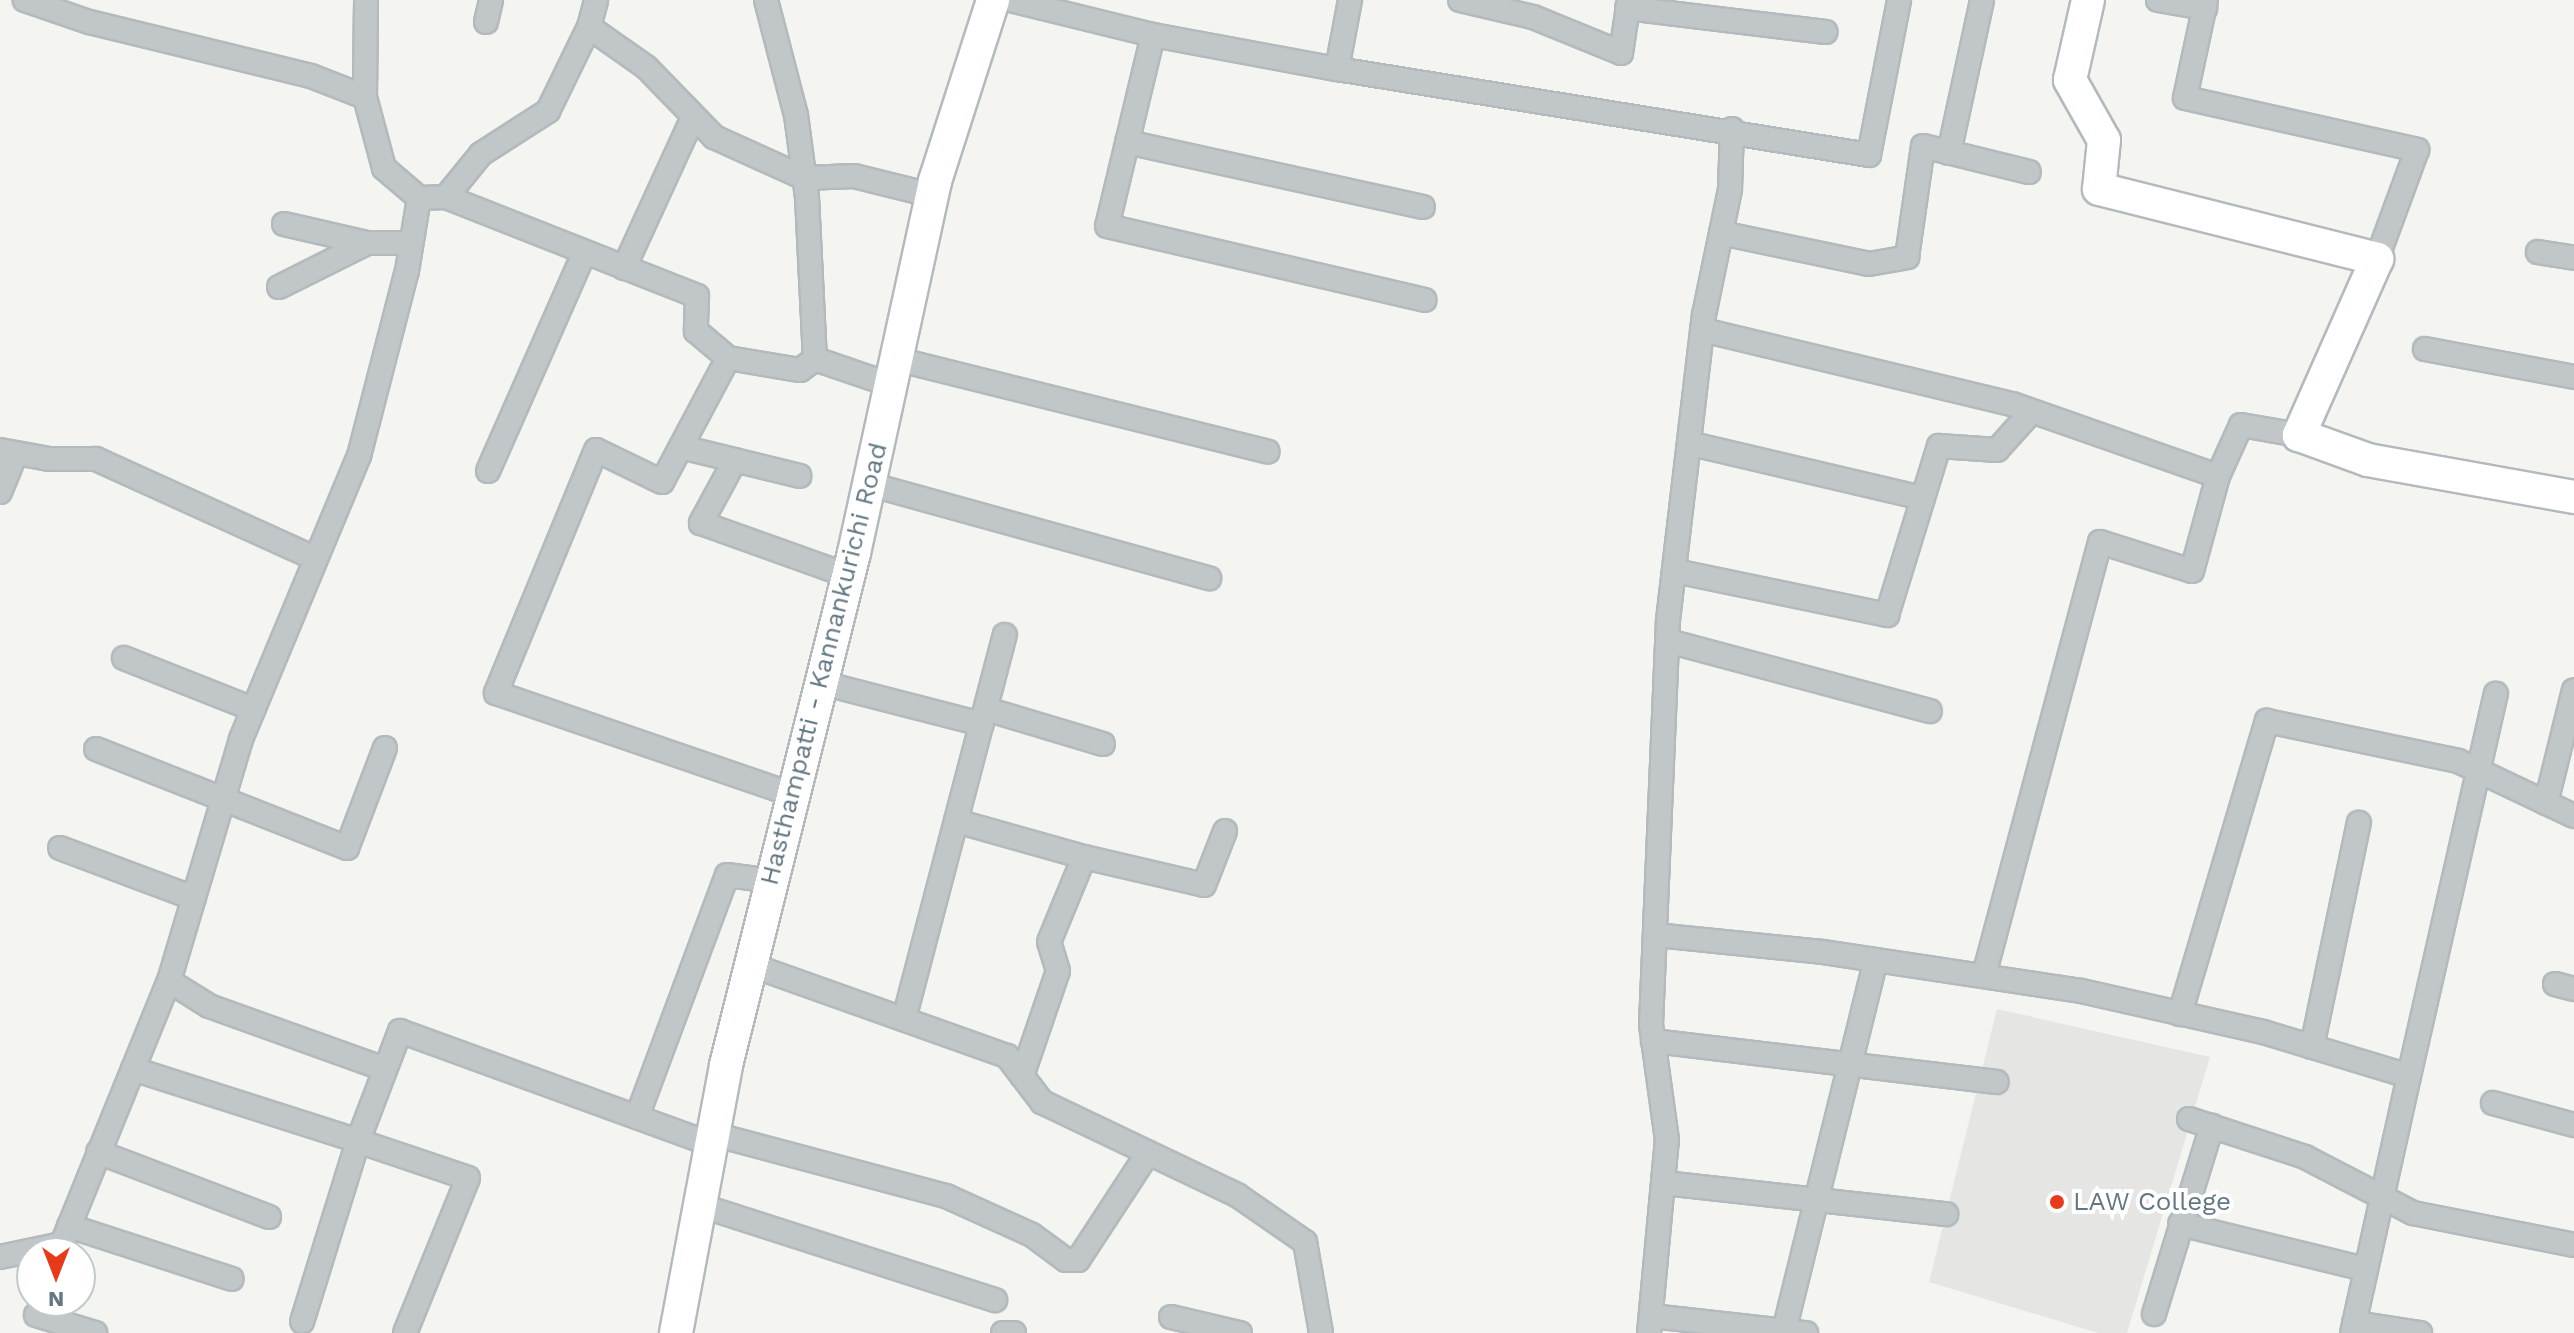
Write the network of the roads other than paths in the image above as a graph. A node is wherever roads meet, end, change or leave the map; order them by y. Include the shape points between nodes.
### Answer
1 (25, 0) edge
2 (366, 0) edge
3 (491, 0) edge
4 (596, 0) edge
5 (766, 0) edge
6 (993, 0) edge
7 (1010, 0) edge
8 (1350, 0) edge
9 (1460, 0) edge
10 (1899, 0) edge
11 (1982, 0) edge
12 (2088, 0) edge
13 (2158, 0) edge
14 (1628, 4) edge
15 (2206, 4) edge
16 (486, 22) dead end
17 (589, 27) junction
18 (1826, 32) dead end
19 (1153, 35) junction
20 (1337, 69) junction
21 (365, 97) junction
22 (693, 117) junction
23 (1732, 129) junction
24 (1127, 142) junction
25 (1949, 153) junction
26 (2029, 172) dead end
27 (805, 178) junction
28 (931, 195) junction
29 (446, 197) junction
30 (419, 198) junction
31 (1423, 207) dead end
32 (284, 224) dead end
33 (1721, 233) junction
34 (367, 243) junction
35 (411, 243) junction
36 (2538, 252) dead end
37 (584, 253) junction
38 (2574, 258) edge
39 (2377, 259) junction
40 (624, 268) junction
41 (279, 287) dead end
42 (1425, 300) dead end
43 (1703, 330) junction
44 (2425, 349) dead end
45 (728, 358) junction
46 (815, 359) junction
47 (894, 372) junction
48 (2574, 377) edge
49 (2032, 411) junction
50 (2299, 435) junction
51 (1692, 444) junction
52 (681, 447) junction
53 (8, 451) edge
54 (1268, 452) dead end
55 (735, 460) junction
56 (488, 471) dead end
57 (800, 476) dead end
58 (2218, 476) junction
59 (869, 484) junction
60 (0, 492) edge
61 (2574, 497) edge
62 (1923, 498) junction
63 (314, 558) junction
64 (1675, 571) junction
65 (849, 576) junction
66 (1209, 578) dead end
67 (1005, 635) dead end
68 (1668, 641) junction
69 (124, 658) dead end
70 (822, 683) junction
71 (2574, 690) edge
72 (2496, 694) dead end
73 (253, 709) junction
74 (1930, 711) dead end
75 (984, 716) junction
76 (1103, 744) dead end
77 (385, 748) dead end
78 (96, 749) dead end
79 (2477, 770) junction
80 (794, 795) junction
81 (224, 797) junction
82 (2546, 803) junction
83 (2574, 816) edge
84 (956, 821) junction
85 (2359, 823) dead end
86 (1225, 831) dead end
87 (60, 848) dead end
88 (1084, 857) junction
89 (772, 881) junction
90 (194, 898) junction
91 (1656, 935) junction
92 (1876, 960) junction
93 (751, 965) junction
94 (1984, 975) junction
95 (169, 981) junction
96 (2180, 1014) junction
97 (904, 1019) junction
98 (1653, 1041) junction
99 (2312, 1047) junction
100 (1848, 1065) junction
101 (133, 1069) junction
102 (385, 1069) junction
103 (1022, 1076) junction
104 (2409, 1076) junction
105 (1997, 1082) dead end
106 (2493, 1103) dead end
107 (637, 1117) junction
108 (2189, 1119) dead end
109 (2574, 1125) edge
110 (2212, 1126) junction
111 (712, 1139) junction
112 (358, 1141) junction
113 (98, 1152) junction
114 (1148, 1153) junction
115 (1664, 1183) junction
116 (1818, 1200) junction
117 (2380, 1201) junction
118 (699, 1205) junction
119 (1946, 1214) dead end
120 (269, 1217) dead end
121 (2180, 1224) junction
122 (66, 1237) edge
123 (2574, 1245) edge
124 (96, 1248) edge
125 (2364, 1269) junction
126 (232, 1279) dead end
127 (995, 1300) dead end
128 (2154, 1314) dead end
129 (39, 1317) edge
130 (1171, 1317) dead end
131 (302, 1322) dead end
132 (1650, 1324) edge
133 (2353, 1328) edge
134 (1795, 1332) edge
135 (95, 1333) edge
136 (405, 1333) edge
137 (676, 1333) edge
138 (1003, 1333) edge
139 (1014, 1333) edge
140 (1240, 1333) edge
141 (1321, 1333) edge
142 (2420, 1333) edge

1 - 21 street via 89,22 311,76
2 - 21 street
3 - 16 street
4 - 17 street
5 - 27 street
6 - 28 main road, Hasthampatti - Kannankurichi Road
7 - 19 street
8 - 20 street
9 - 14 street via 1533,17 1621,53
10 - 23 street via 1869,155
11 - 25 street
12 - 39 main road via 2070,80 2104,140 2099,189
13 - 15 street
14 - 18 street
15 - 39 street via 2185,98 2417,150
17 - 22 street via 646,67
17 - 29 street via 548,111 481,154
19 - 20 street
19 - 24 street
20 - 23 street
21 - 30 street via 384,168
22 - 27 street via 714,137
22 - 40 street
23 - 33 street
24 - 31 street
24 - 42 street via 1107,226
25 - 26 street
25 - 33 street via 1923,146 1907,257 1869,264
27 - 28 street via 854,176
27 - 46 street
28 - 47 main road, Hasthampatti - Kannankurichi Road
29 - 30 street
29 - 37 street
30 - 35 street
32 - 34 street
33 - 43 street
34 - 35 street
34 - 41 street
35 - 63 street via 359,456
36 - 38 street
37 - 40 street
37 - 56 street
39 - 50 main road
40 - 45 street via 697,296 696,331
43 - 49 street
43 - 51 street
44 - 48 street
45 - 46 street via 800,370
45 - 52 street
46 - 47 street
47 - 54 street
47 - 59 main road, Hasthampatti - Kannankurichi Road
49 - 58 street
49 - 62 street via 1997,450 1939,446
50 - 58 street via 2241,425
50 - 61 main road via 2368,460
51 - 62 street
51 - 64 street
52 - 55 street
52 - 80 street via 662,482 596,450 496,693
53 - 60 street
53 - 63 street via 96,459
55 - 57 street
55 - 65 street via 701,523
58 - 94 street via 2192,571 2100,542
59 - 65 main road, Hasthampatti - Kannankurichi Road
59 - 66 street
62 - 64 street via 1887,615
63 - 73 street
64 - 68 street
65 - 70 main road, Hasthampatti - Kannankurichi Road
67 - 75 street
68 - 74 street
68 - 91 street
69 - 73 street
70 - 75 street
70 - 80 main road, Hasthampatti - Kannankurichi Road
71 - 82 street
72 - 79 street
73 - 81 street
75 - 76 street
75 - 84 street
77 - 81 street via 347,848
78 - 81 street
79 - 82 street
79 - 96 street via 2267,721
79 - 104 street
80 - 89 main road, Hasthampatti - Kannankurichi Road
81 - 90 street
82 - 83 street
84 - 88 street
84 - 97 street
85 - 99 street
86 - 88 street via 1204,885
87 - 90 street
88 - 103 street via 1049,942 1058,971
89 - 93 main road, Hasthampatti - Kannankurichi Road
89 - 107 street via 727,875
90 - 95 street
91 - 92 street
91 - 98 street
92 - 94 street
92 - 100 street
93 - 97 street
93 - 111 main road, Hasthampatti - Kannankurichi Road
94 - 96 street
95 - 101 street
95 - 102 street via 209,1006
96 - 99 street
97 - 103 street via 1007,1056
98 - 100 street
98 - 115 street via 1667,1140
99 - 104 street
100 - 105 street
100 - 116 street
101 - 112 street
101 - 113 street
102 - 107 street via 400,1031
102 - 112 street
103 - 114 street via 1042,1102
104 - 117 street
106 - 109 street
107 - 111 street
108 - 110 street
110 - 117 street via 2305,1157
110 - 121 street
111 - 114 street via 946,1196 1032,1235 1066,1260 1078,1260
111 - 118 main road, Hasthampatti - Kannankurichi Road
112 - 131 street
112 - 136 street via 468,1178
113 - 120 street
113 - 122 street
114 - 141 street via 1237,1195 1305,1242
115 - 116 street
115 - 132 street
116 - 119 street
116 - 134 street
117 - 123 street
117 - 125 street
118 - 127 street
118 - 137 main road, Hasthampatti - Kannankurichi Road
121 - 125 street
121 - 128 street
124 - 126 street
125 - 133 street
129 - 135 street
130 - 140 street
132 - 134 street
133 - 142 street
138 - 139 street

